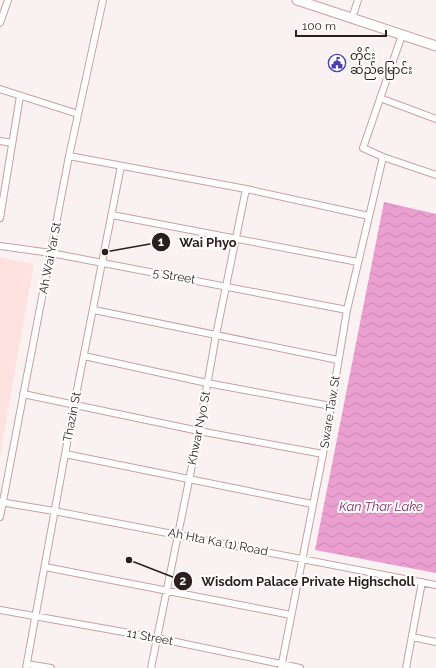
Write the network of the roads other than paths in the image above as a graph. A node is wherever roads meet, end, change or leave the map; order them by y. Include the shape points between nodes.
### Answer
1 (8, 0) edge
2 (103, 0) edge
3 (297, 0) edge
4 (358, 0) edge
5 (352, 18) junction
6 (0, 23) edge
7 (402, 35) junction
8 (436, 46) edge
9 (0, 89) edge
10 (20, 96) junction
11 (380, 98) junction
12 (78, 114) junction
13 (436, 119) edge
14 (0, 141) edge
15 (12, 143) junction
16 (69, 156) junction
17 (383, 157) junction
18 (121, 166) junction
19 (436, 175) edge
20 (246, 189) junction
21 (2, 192) edge
22 (112, 214) junction
23 (369, 216) junction
24 (0, 218) edge
25 (237, 238) junction
26 (0, 246) edge
27 (51, 253) junction
28 (358, 262) junction
29 (103, 263) junction
30 (227, 286) junction
31 (94, 310) junction
32 (347, 310) junction
33 (216, 335) junction
34 (84, 356) junction
35 (338, 360) junction
36 (207, 383) junction
37 (23, 394) junction
38 (74, 405) junction
39 (331, 406) junction
40 (199, 431) junction
41 (65, 454) junction
42 (323, 454) junction
43 (189, 479) junction
44 (1, 502) edge
45 (312, 504) junction
46 (54, 511) junction
47 (0, 517) edge
48 (178, 535) junction
49 (302, 558) junction
50 (45, 567) junction
51 (422, 582) junction
52 (436, 585) edge
53 (167, 590) junction
54 (0, 610) edge
55 (291, 615) junction
56 (36, 616) junction
57 (412, 637) junction
58 (157, 638) junction
59 (436, 642) edge
60 (26, 666) edge
61 (281, 666) edge
62 (50, 668) edge
63 (151, 668) edge
64 (300, 668) edge
65 (406, 668) edge

1 - 6 street
2 - 12 street, Ah Wai Yar St
3 - 5 highway
4 - 5 street
5 - 7 highway
7 - 8 highway
7 - 11 street
9 - 10 street
10 - 12 street
10 - 15 street
11 - 13 street
11 - 17 street via 363,148
12 - 16 street, Ah Wai Yar St
14 - 15 street
15 - 21 street
16 - 18 street
16 - 27 street, Ah Wai Yar St
17 - 19 street
17 - 23 street, Sware Taw St
18 - 20 street
18 - 22 street, Thazin St
20 - 23 street
20 - 25 street, Khwar Nyo St
21 - 24 street
22 - 25 street
22 - 29 street, Thazin St
23 - 28 street, Sware Taw St
25 - 28 street
25 - 30 street, Khwar Nyo St
26 - 27 street, 5 Street
27 - 29 street, 5 Street
27 - 37 street, Ah Wai Yar St
28 - 32 street, Sware Taw St
29 - 30 street, 5 Street
29 - 31 street, Thazin St
30 - 32 street, 5 Street
30 - 33 street, Khwar Nyo St
31 - 33 street
31 - 34 street, Thazin St
32 - 35 street, Sware Taw St
33 - 35 street
33 - 36 street, Khwar Nyo St
34 - 36 street
34 - 38 street, Thazin St
35 - 39 street, Sware Taw St
36 - 39 street
36 - 40 street, Khwar Nyo St
37 - 38 street
37 - 44 street, Ah Wai Yar St
38 - 40 street
38 - 41 street, Thazin St
39 - 42 street, Sware Taw St
40 - 42 street
40 - 43 street, Khwar Nyo St
41 - 43 street
41 - 46 street, Thazin St
42 - 45 street, Sware Taw St
43 - 45 street
43 - 48 street, Khwar Nyo St
44 - 46 street, Ah Hta Ka (1) Road
44 - 47 street, Ah Wai Yar St
45 - 49 street, Sware Taw St
46 - 48 street, Ah Hta Ka (1) Road
46 - 50 street, Thazin St
48 - 49 street, Ah Hta Ka (1) Road
48 - 53 street, Khwar Nyo St
49 - 51 street, Ah Hta Ka (1) Road
49 - 55 street, Sware Taw St
50 - 53 street
50 - 56 street, Thazin St
51 - 52 street, Ah Hta Ka (1) Road
51 - 57 street
53 - 55 street
53 - 58 street, Khwar Nyo St
54 - 56 street, 11 Street
55 - 61 street, Sware Taw St
56 - 58 street, 11 Street
56 - 60 street, Thazin St
57 - 59 street
57 - 65 street
58 - 61 street, 11 Street
58 - 63 street, Khwar Nyo St
60 - 62 street
61 - 64 street, 11 Street

